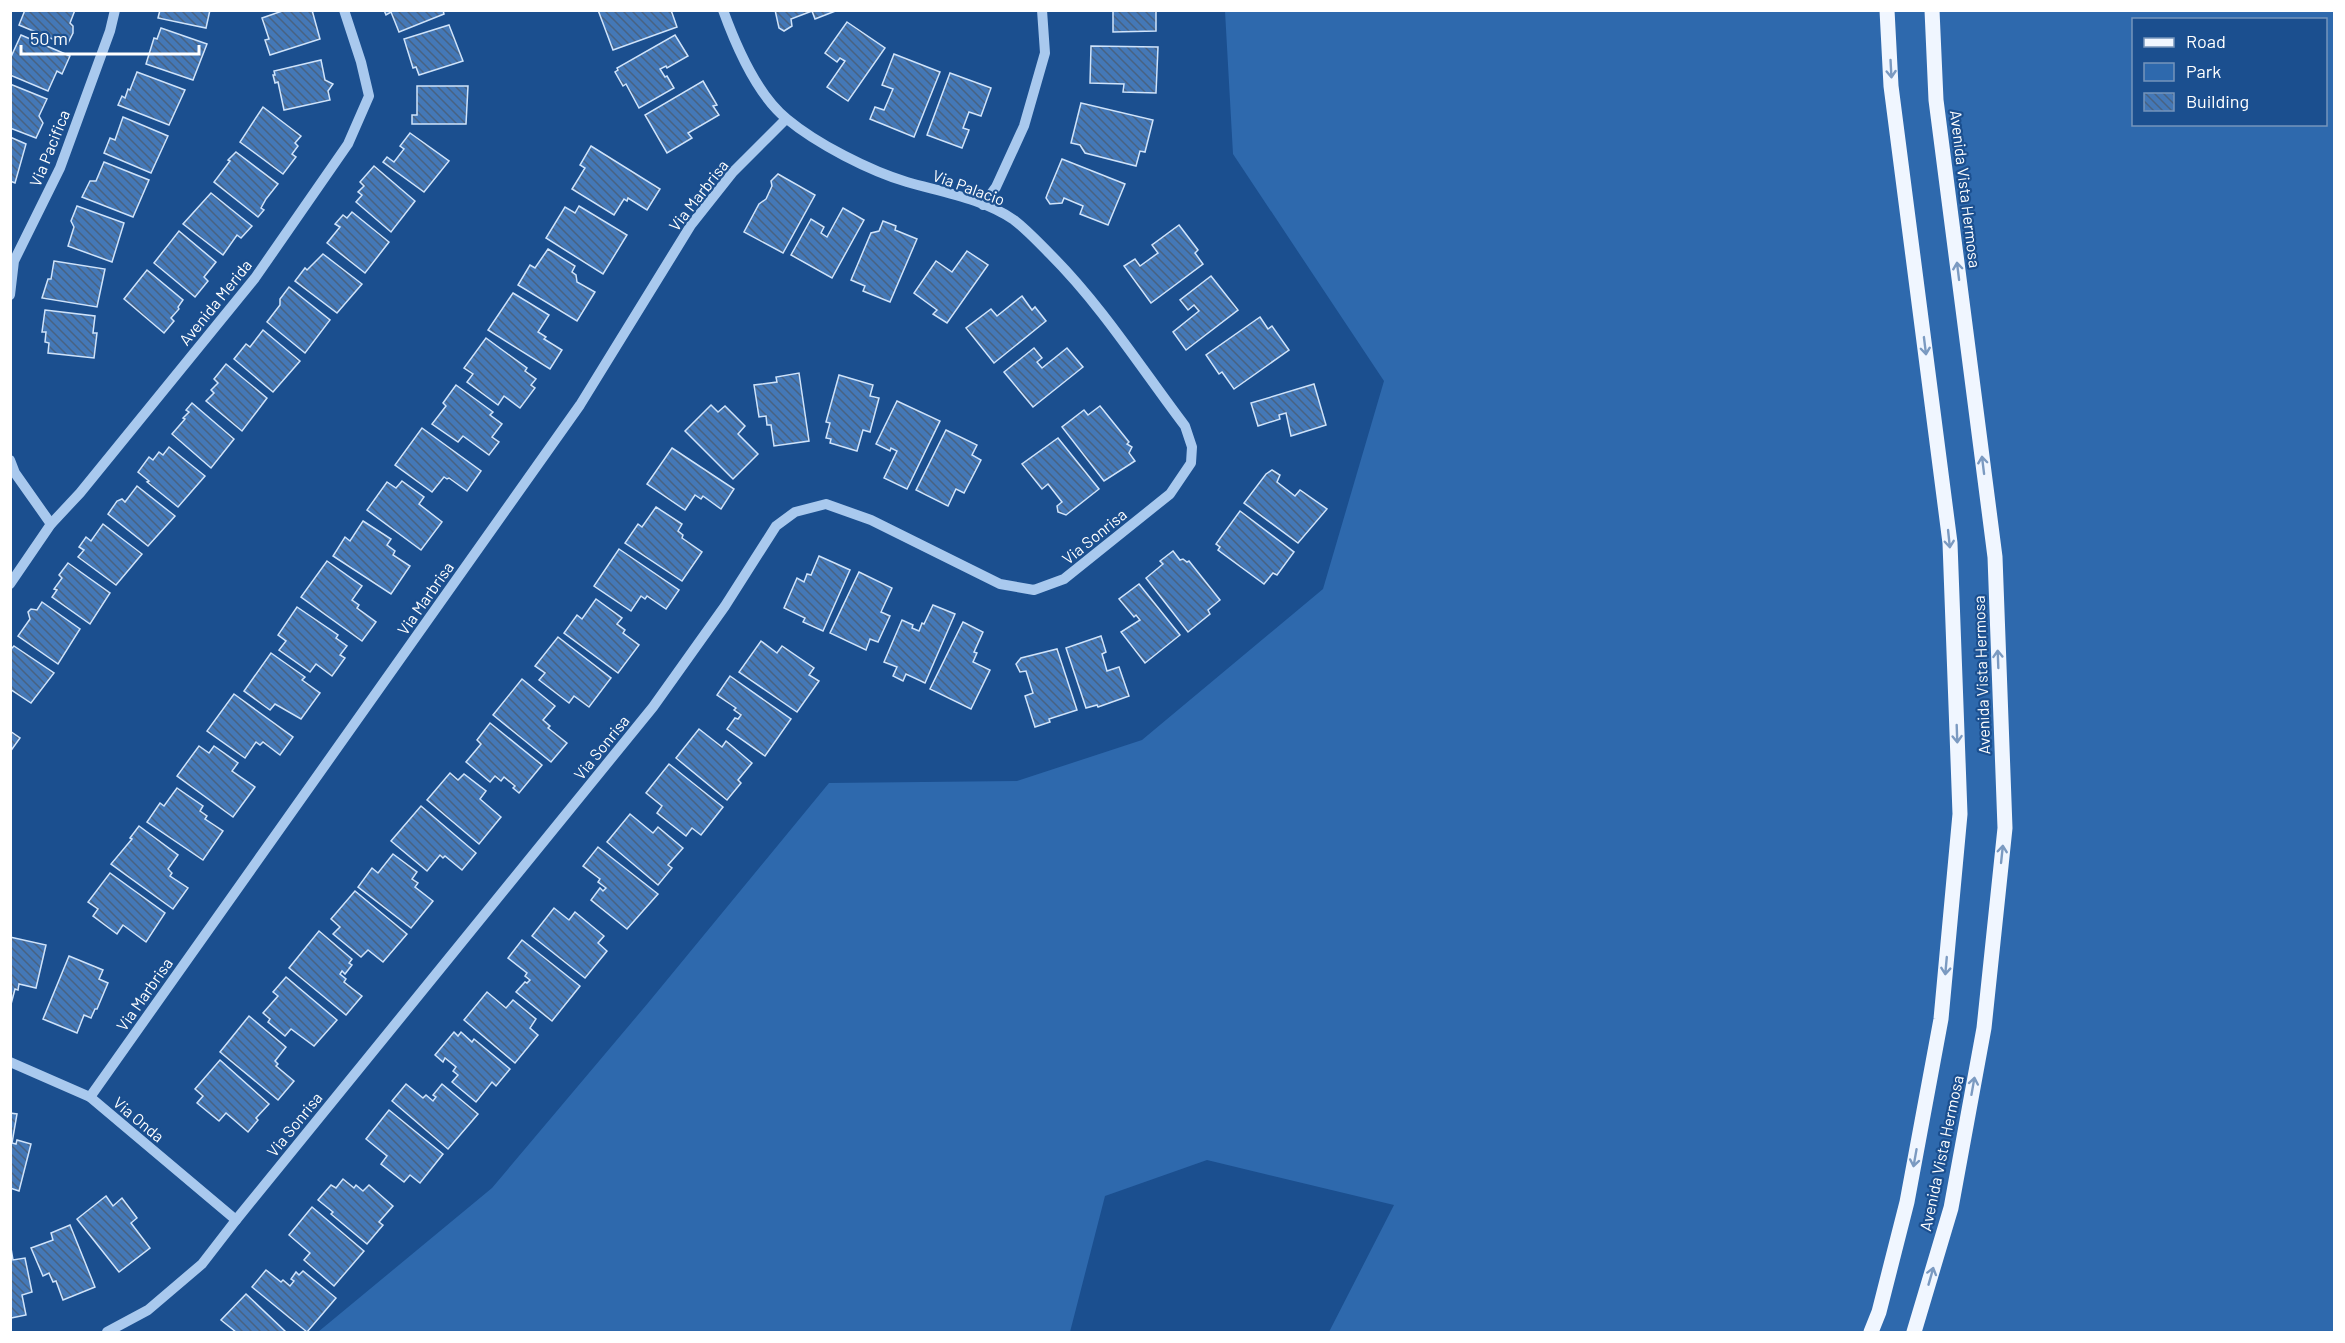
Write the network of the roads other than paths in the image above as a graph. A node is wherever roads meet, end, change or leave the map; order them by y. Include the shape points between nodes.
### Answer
1 (115, 10) edge
2 (344, 10) edge
3 (723, 10) edge
4 (1042, 10) edge
5 (1887, 10) edge
6 (1932, 10) edge
7 (786, 119) junction
8 (983, 205) junction
9 (10, 295) edge
10 (10, 459) edge
11 (1191, 463) joint
12 (51, 524) junction
13 (10, 584) edge
14 (10, 1062) edge
15 (90, 1096) junction
16 (236, 1220) junction
17 (107, 1332) edge
18 (1871, 1332) edge
19 (1914, 1332) edge

1 - 9 street, Via Pacifica via 60,168 14,261
2 - 12 street, Avenida Merida via 369,96 348,144 255,278
3 - 7 street, Via Palacio via 741,55
4 - 8 street via 1045,53 1024,126 996,187
5 -> 18 main road, Avenida Vista Hermosa via 1892,86 1950,543 1960,814 1941,1019 1907,1202
19 -> 6 main road, Avenida Vista Hermosa via 1951,1208 1984,1028 2005,828 1995,557 1936,100
7 - 8 street, Via Palacio via 875,171
7 - 15 street, Via Marbrisa via 733,172 691,225 580,405
8 - 11 street, Via Palacio via 1013,220 1092,299 1185,426 1192,447
10 - 12 street via 15,473
11 - 16 street, Via Sonrisa via 1170,494 1064,579 1034,590 1000,584 871,520 826,504 795,512 776,526 653,707
12 - 13 street, Avenida Merida
14 - 15 street, Via Onda
15 - 16 street, Via Onda
16 - 17 street, Via Sonrisa via 202,1264 148,1310

